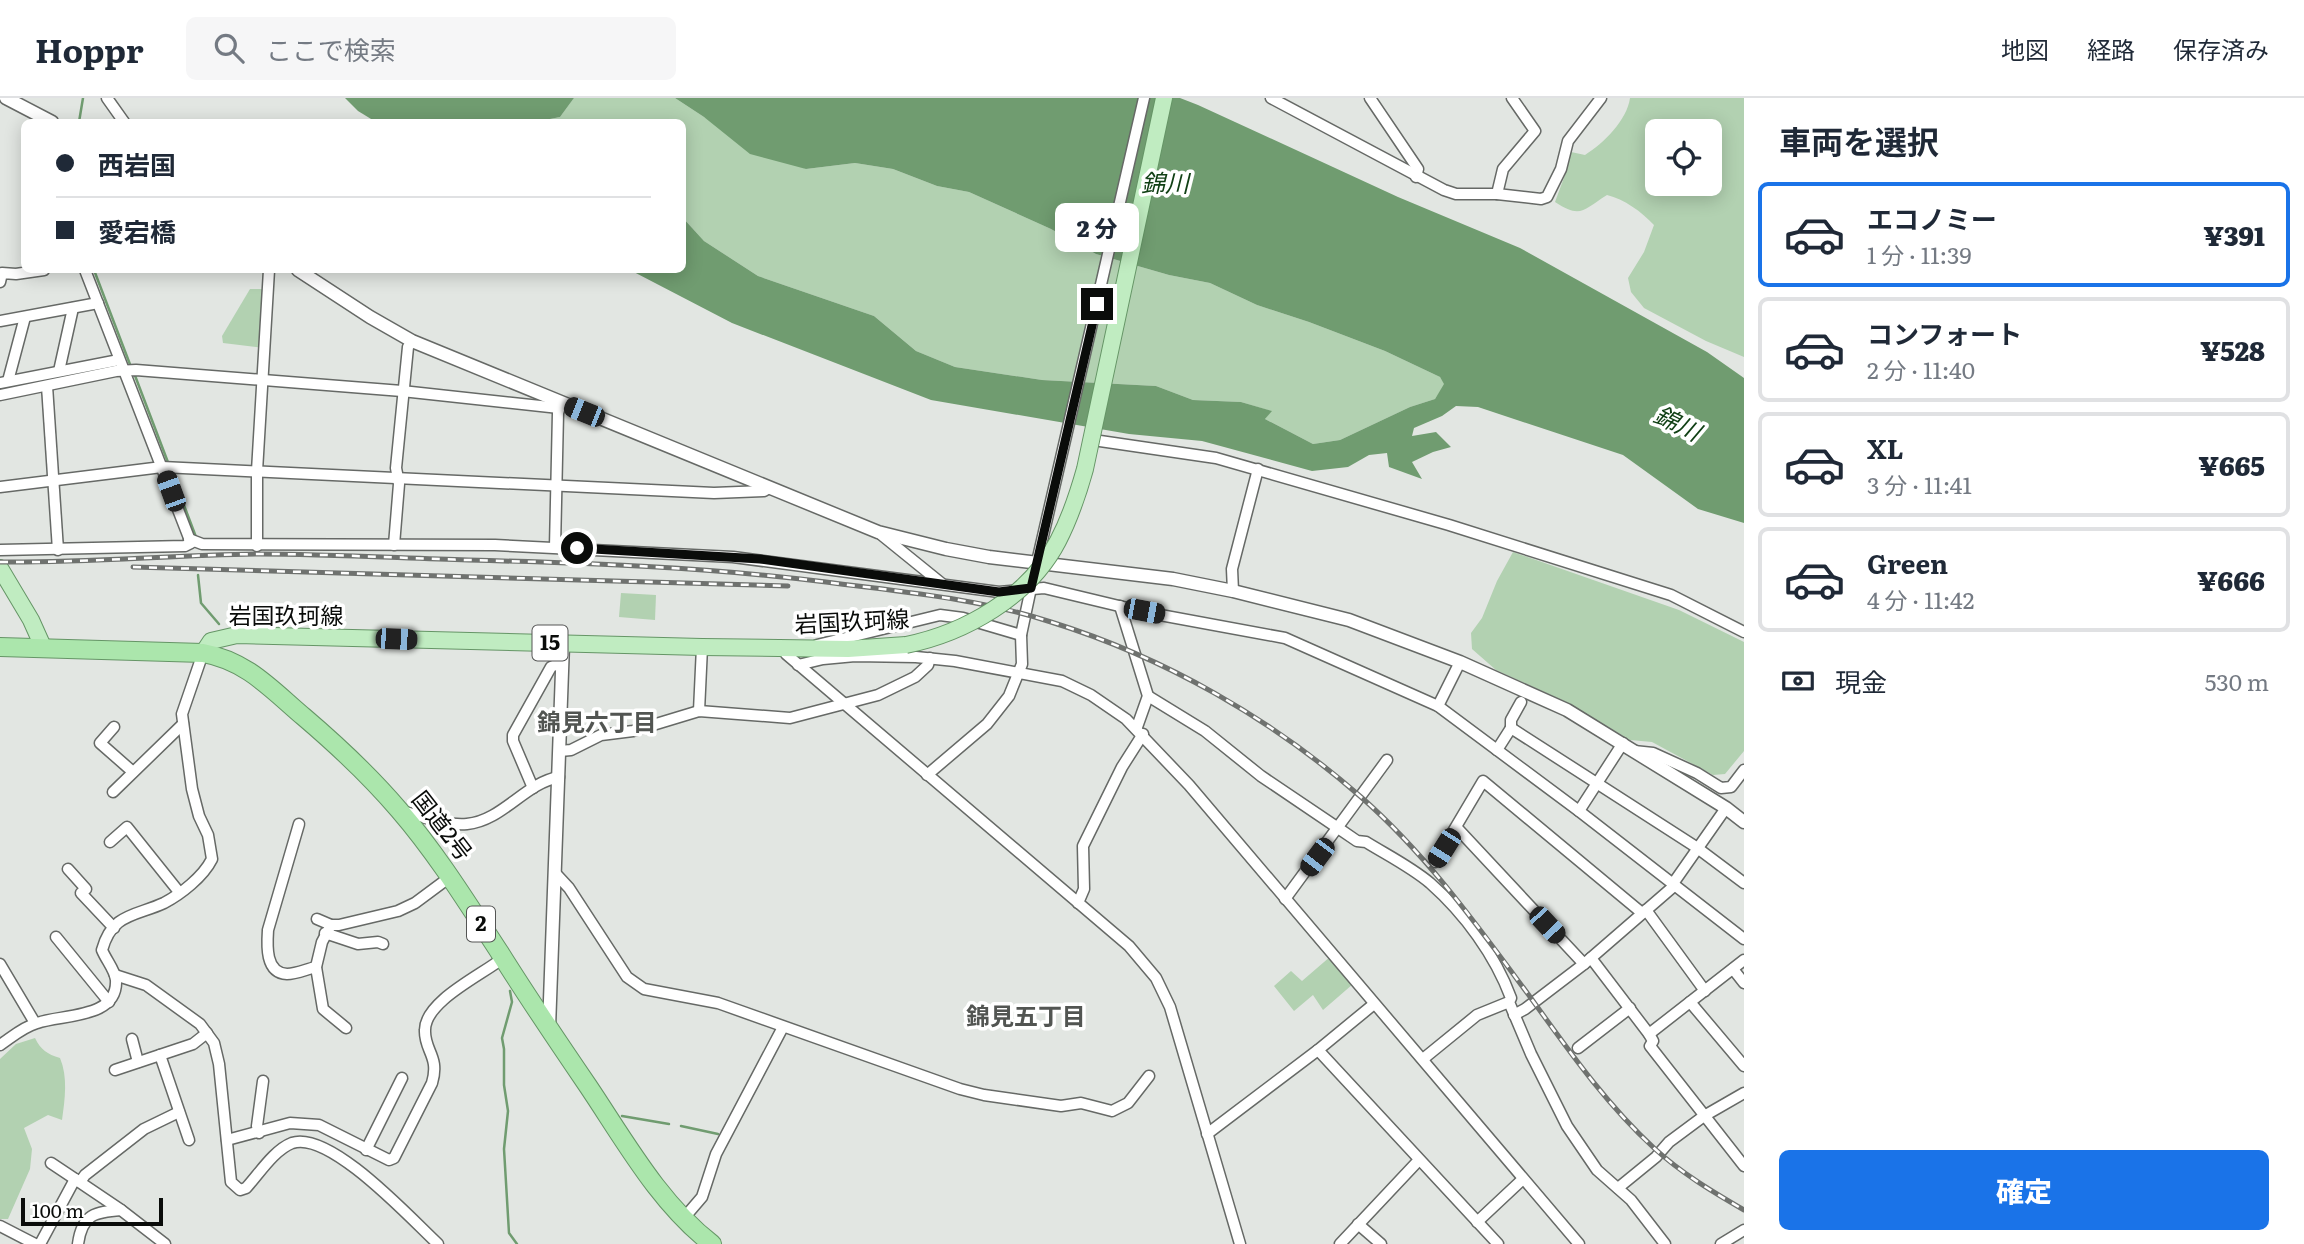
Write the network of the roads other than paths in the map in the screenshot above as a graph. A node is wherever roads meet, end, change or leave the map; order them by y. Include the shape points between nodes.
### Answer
1 (6, 98) edge
2 (107, 98) edge
3 (1144, 98) edge
4 (1164, 98) edge
5 (1271, 98) edge
6 (1370, 98) edge
7 (1512, 98) edge
8 (1601, 98) edge
9 (43, 119) edge
10 (122, 119) edge
11 (1416, 177) junction
12 (1497, 194) junction
13 (23, 273) edge
14 (86, 273) edge
15 (269, 273) edge
16 (303, 273) edge
17 (0, 282) edge
18 (98, 303) junction
19 (73, 308) junction
20 (25, 317) junction
21 (0, 321) edge
22 (412, 341) junction
23 (126, 368) junction
24 (59, 372) junction
25 (263, 381) junction
26 (4, 382) edge
27 (47, 386) junction
28 (402, 391) junction
29 (0, 395) edge
30 (560, 406) junction
31 (1100, 441) dead end
32 (168, 467) junction
33 (1258, 469) junction
34 (257, 471) junction
35 (398, 476) junction
36 (52, 480) junction
37 (556, 484) junction
38 (0, 487) edge
39 (769, 488) junction
40 (877, 532) junction
41 (195, 541) junction
42 (394, 545) junction
43 (257, 546) junction
44 (555, 547) junction
45 (0, 550) edge
46 (58, 550) junction
47 (1037, 563) junction
48 (0, 568) edge
49 (941, 583) junction
50 (1031, 588) junction
51 (1233, 591) junction
52 (1120, 606) junction
53 (912, 623) junction
54 (1744, 632) edge
55 (1021, 635) junction
56 (563, 644) junction
57 (0, 647) edge
58 (702, 647) junction
59 (785, 648) junction
60 (44, 649) junction
61 (808, 649) junction
62 (911, 651) junction
63 (202, 653) junction
64 (930, 658) junction
65 (562, 662) junction
66 (1460, 662) junction
67 (798, 665) junction
68 (1019, 673) junction
69 (1148, 696) junction
70 (1521, 702) dead end
71 (842, 704) junction
72 (1438, 706) junction
73 (699, 711) junction
74 (183, 724) junction
75 (114, 727) dead end
76 (1511, 727) junction
77 (1140, 730) junction
78 (1623, 743) junction
79 (1497, 750) junction
80 (560, 751) junction
81 (1634, 751) junction
82 (1387, 760) dead end
83 (1744, 770) edge
84 (133, 772) junction
85 (927, 775) junction
86 (559, 777) junction
87 (1598, 784) junction
88 (533, 788) junction
89 (113, 792) dead end
90 (1726, 808) junction
91 (399, 810) junction
92 (1579, 811) junction
93 (1744, 822) edge
94 (299, 824) dead end
95 (1338, 828) junction
96 (1457, 828) junction
97 (110, 842) dead end
98 (1698, 848) junction
99 (1435, 862) dead end
100 (68, 869) dead end
101 (556, 874) junction
102 (450, 877) junction
103 (1744, 883) edge
104 (1673, 885) junction
105 (179, 892) junction
106 (1285, 899) junction
107 (1078, 903) junction
108 (1644, 911) junction
109 (317, 919) dead end
110 (114, 928) junction
111 (328, 929) junction
112 (56, 937) dead end
113 (1744, 939) edge
114 (383, 944) dead end
115 (503, 958) junction
116 (1744, 960) edge
117 (1587, 961) junction
118 (0, 964) edge
119 (316, 967) junction
120 (1733, 969) junction
121 (115, 975) junction
122 (1744, 983) edge
123 (1705, 991) junction
124 (109, 1002) junction
125 (1509, 1002) junction
126 (1690, 1002) junction
127 (1374, 1004) junction
128 (1630, 1008) junction
129 (1514, 1015) junction
130 (35, 1023) junction
131 (783, 1027) junction
132 (346, 1028) dead end
133 (549, 1028) junction
134 (207, 1033) junction
135 (1649, 1034) junction
136 (131, 1039) dead end
137 (0, 1045) edge
138 (1578, 1048) dead end
139 (1318, 1050) junction
140 (160, 1055) junction
141 (1423, 1059) junction
142 (138, 1062) junction
143 (1744, 1066) edge
144 (115, 1070) dead end
145 (1149, 1076) dead end
146 (402, 1078) dead end
147 (263, 1081) dead end
148 (1744, 1093) edge
149 (179, 1112) junction
150 (1704, 1116) junction
151 (259, 1133) junction
152 (1207, 1134) junction
153 (189, 1140) dead end
154 (227, 1140) junction
155 (366, 1150) junction
156 (1419, 1160) junction
157 (51, 1163) dead end
158 (1744, 1166) edge
159 (1523, 1179) junction
160 (77, 1180) junction
161 (1618, 1188) junction
162 (121, 1210) junction
163 (684, 1218) junction
164 (1477, 1222) junction
165 (1358, 1224) junction
166 (0, 1226) edge
167 (1744, 1230) edge
168 (702, 1241) edge
169 (35, 1244) edge
170 (40, 1244) edge
171 (78, 1244) edge
172 (165, 1244) edge
173 (438, 1244) edge
174 (1240, 1244) edge
175 (1340, 1244) edge
176 (1381, 1244) edge
177 (1498, 1244) edge
178 (1579, 1244) edge
179 (1665, 1244) edge
180 (1721, 1244) edge

1 - 9 street
2 - 10 street
3 - 47 street
4 - 62 main road, 岩国玖珂線 / 15, bridge via 1074,506 1039,568 996,608
5 - 11 street
6 - 11 street via 1418,169
7 - 12 street via 1535,131 1503,169
8 - 12 street via 1567,141 1561,169 1547,197
11 - 12 street via 1456,194
13 - 17 street via 2,273
14 - 18 street
15 - 25 street
16 - 22 street
18 - 19 street
18 - 23 street
19 - 20 street
19 - 24 street
20 - 21 street
20 - 26 street
22 - 28 street
22 - 30 street
23 - 24 street
23 - 25 street
23 - 27 street
23 - 32 street
24 - 26 street
25 - 28 street
25 - 34 street
27 - 29 street
27 - 36 street
28 - 30 street
28 - 35 street
30 - 37 street
30 - 39 street
31 - 33 street via 1216,458
32 - 34 street
32 - 36 street
32 - 41 street
33 - 51 street via 1232,569
33 - 54 street via 1671,596
34 - 35 street
34 - 43 street
35 - 37 street
35 - 42 street
36 - 38 street
36 - 46 street
37 - 39 street via 742,493
37 - 44 street
39 - 40 street
40 - 47 street via 946,549
40 - 49 street
41 - 43 street
41 - 46 street via 186,546
42 - 43 street
42 - 44 street
44 - 49 street via 733,556
45 - 46 street
47 - 50 street
47 - 51 street
48 - 60 main road
49 - 50 street via 999,592
50 - 52 street
50 - 55 street
51 - 66 street via 1349,620
52 - 69 street
52 - 72 street via 1284,638
53 - 55 street via 940,615
53 - 61 street
53 - 62 street via 916,640
55 - 68 street
56 - 58 main road, 岩国玖珂線 / 15
56 - 63 main road, 岩国玖珂線 / 15 via 237,635 211,641
56 - 65 street
57 - 60 highway, 国道2号 / 2
58 - 59 main road, 岩国玖珂線 / 15
58 - 73 street
59 - 61 main road, 岩国玖珂線 / 15
59 - 67 street
60 - 63 highway, 国道2号 / 2
61 - 62 main road, 岩国玖珂線 / 15
62 - 64 street
62 - 67 street
63 - 74 street via 182,714
63 - 91 highway, 国道2号 / 2 via 246,668 340,747
64 - 68 street
64 - 71 street via 915,677 878,695
65 - 80 street
65 - 88 street via 551,667 513,735
66 - 72 street
66 - 78 street via 1567,710
67 - 71 street
68 - 77 street via 1076,687
68 - 85 street via 1001,709
69 - 77 street
69 - 95 street
70 - 76 street
71 - 73 street via 790,718
71 - 85 street
72 - 79 street
73 - 80 street via 633,731 601,735
74 - 84 street
74 - 105 street via 192,789 212,859 198,878
75 - 84 street via 100,743
76 - 79 street
76 - 87 street
77 - 106 street
77 - 107 street via 1083,845 1084,889
78 - 81 street
78 - 87 street
79 - 92 street
80 - 86 street
81 - 83 street via 1663,757 1721,788 1731,787
81 - 90 street
82 - 95 street
84 - 89 street
85 - 107 street
86 - 88 street
86 - 101 street
87 - 92 street
87 - 98 street
88 - 91 street via 483,821 465,824
90 - 93 street
90 - 98 street
91 - 102 highway, 国道2号 / 2
92 - 104 street
94 - 119 street via 266,947 278,971 286,974
95 - 106 street
95 - 125 street via 1414,872 1448,901 1492,959
96 - 99 street
96 - 108 street via 1483,781
96 - 117 street
97 - 105 street via 127,827
98 - 103 street
98 - 104 street
100 - 110 street via 86,889 81,893
101 - 131 street via 627,977 644,989 718,1003
101 - 133 street
102 - 111 street via 398,911
102 - 115 highway, 国道2号 / 2
104 - 108 street
104 - 113 street
105 - 110 street via 126,916
106 - 127 street
107 - 152 street via 1132,949 1156,978 1170,1007
108 - 117 street
108 - 123 street
109 - 111 street
110 - 121 street via 102,950
111 - 114 street via 358,944
111 - 119 street
112 - 124 street
115 - 133 highway, 国道2号 / 2
115 - 155 street via 452,993 429,1017 425,1037 436,1071 394,1158
116 - 120 street
117 - 128 street
117 - 129 street
118 - 130 street
119 - 132 street via 323,1009
120 - 122 street
120 - 123 street
121 - 124 street
121 - 134 street via 146,985
123 - 126 street
124 - 130 street via 93,1012
125 - 129 street
125 - 141 street via 1477,1015
126 - 135 street
126 - 143 street
127 - 139 street
127 - 141 street
128 - 135 street
128 - 138 street
129 - 161 street via 1567,1126 1597,1170
130 - 137 street
131 - 145 street via 960,1089 1061,1106 1081,1103 1112,1111 1128,1103
131 - 163 street via 721,1143 702,1198
133 - 163 highway, 国道2号 / 2 via 643,1167
134 - 140 street via 193,1044
134 - 154 street via 219,1065
135 - 150 street via 1650,1046
136 - 142 street
139 - 152 street
139 - 156 street
140 - 142 street
140 - 149 street
141 - 159 street
142 - 144 street
146 - 155 street
147 - 151 street
148 - 150 street
149 - 153 street
149 - 160 street via 144,1129
150 - 158 street
150 - 161 street
151 - 154 street
151 - 155 street via 296,1122 319,1125
152 - 174 street
154 - 173 street via 231,1182 240,1190 282,1149 291,1143 311,1142 355,1167
156 - 164 street
156 - 165 street
157 - 160 street
159 - 164 street
159 - 178 street
160 - 162 street
160 - 170 street
161 - 179 street
162 - 171 street via 90,1216
162 - 172 street
163 - 168 highway, 国道2号 / 2
164 - 177 street
165 - 175 street
165 - 176 street
166 - 169 street
167 - 180 street

